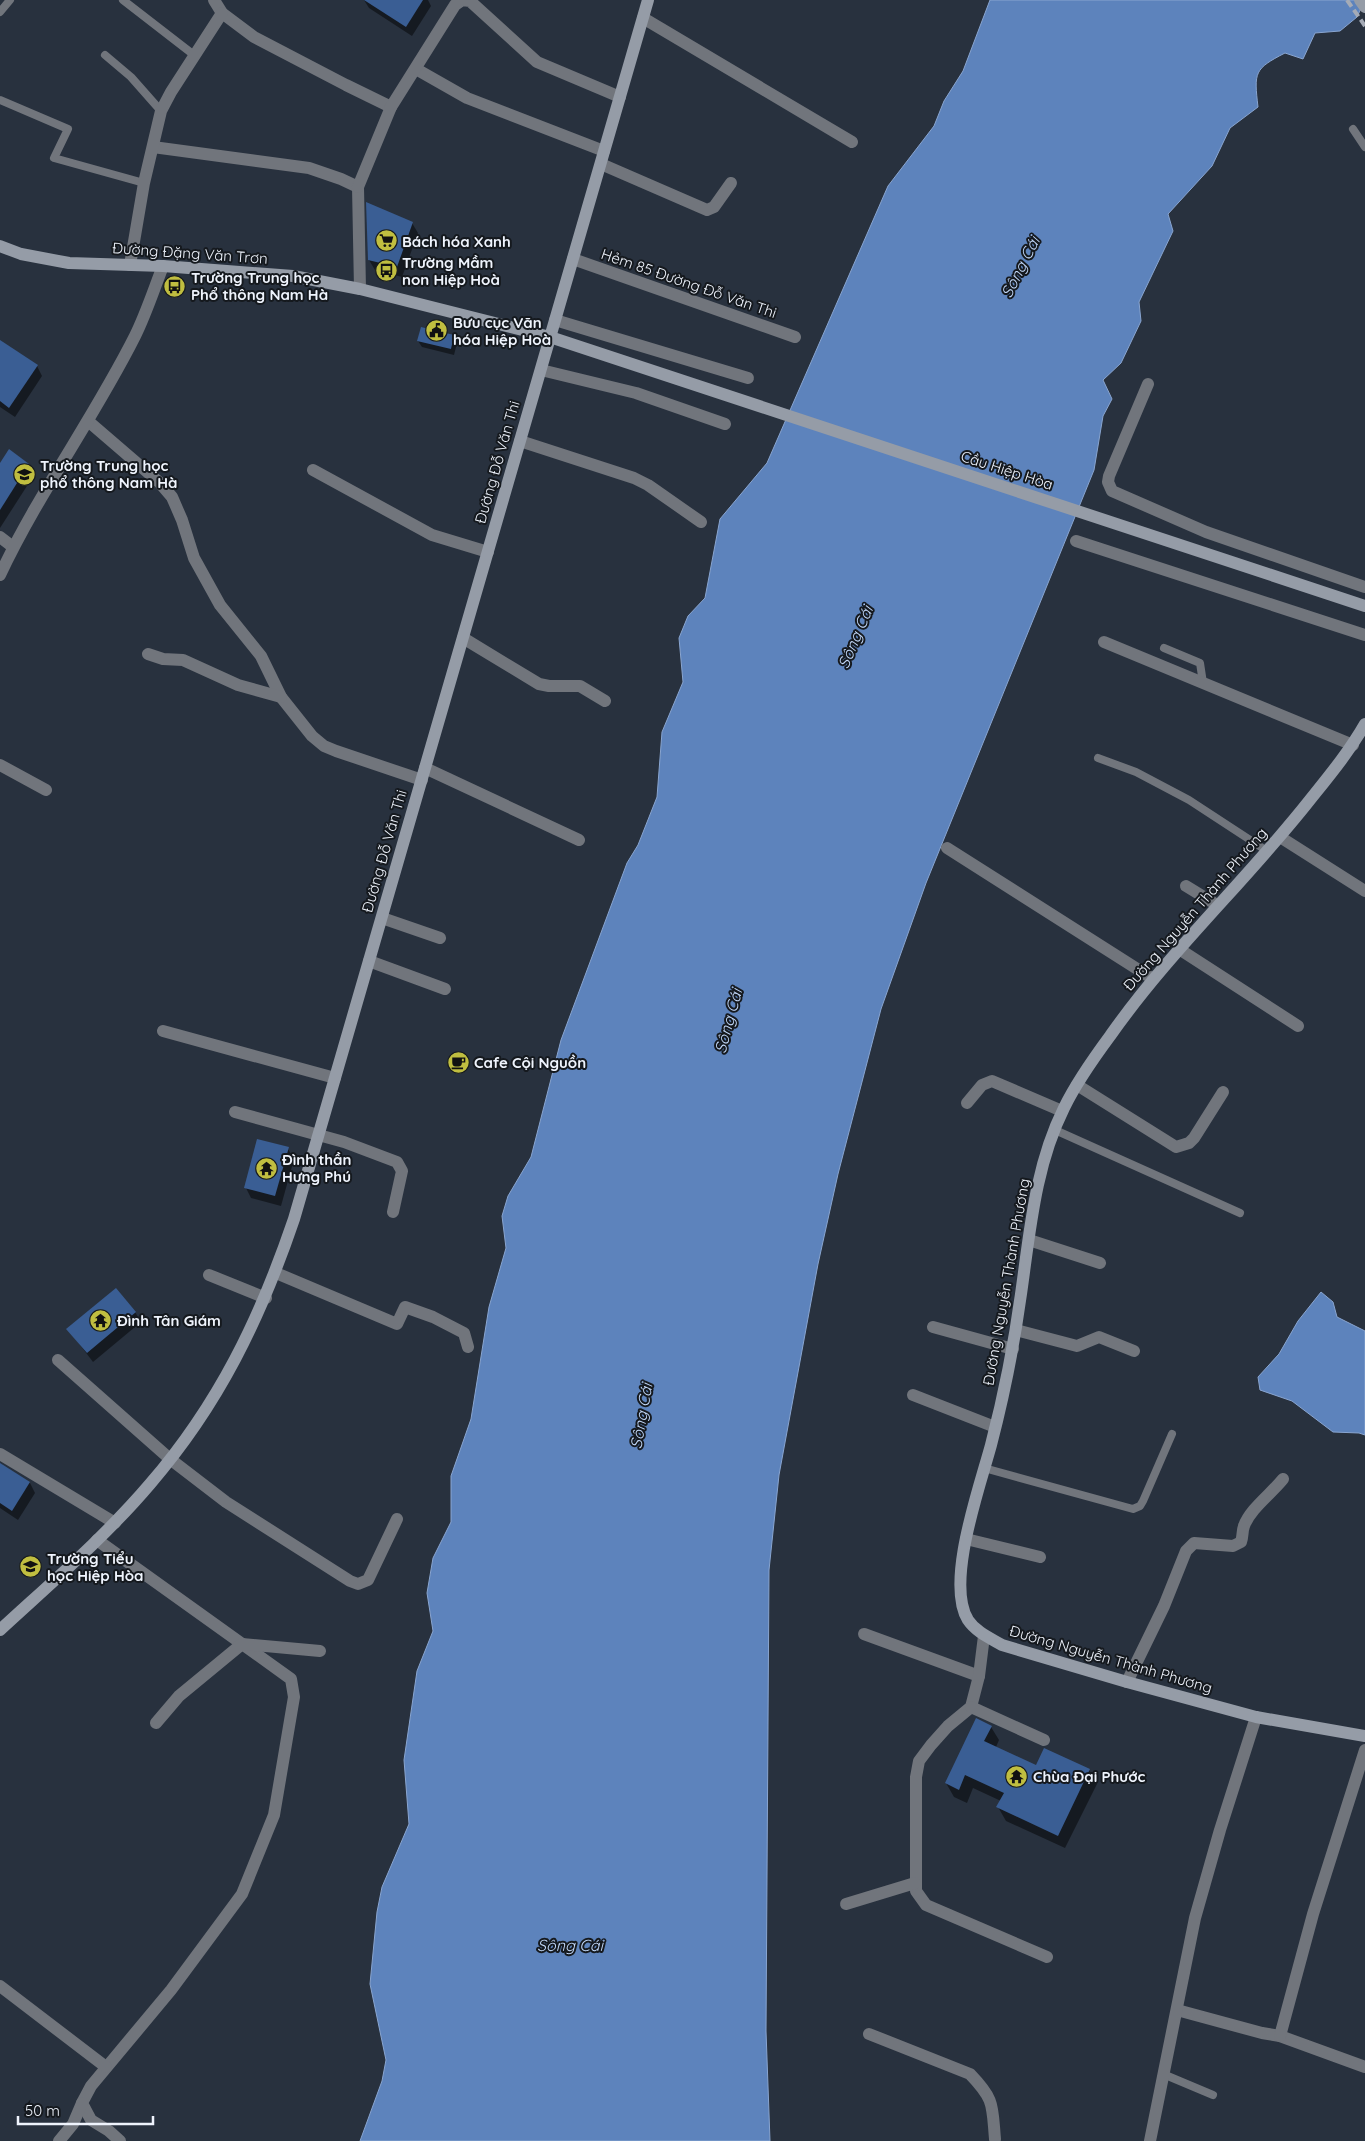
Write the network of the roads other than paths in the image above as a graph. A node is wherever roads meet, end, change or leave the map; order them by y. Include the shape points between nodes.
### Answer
1 (10, 0) edge
2 (123, 0) edge
3 (214, 0) edge
4 (648, 0) edge
5 (1360, 0) edge
6 (1365, 7) edge
7 (0, 12) edge
8 (222, 13) junction
9 (643, 18) junction
10 (194, 54) junction
11 (104, 55) dead end
12 (416, 69) junction
13 (620, 98) junction
14 (0, 100) edge
15 (391, 107) junction
16 (161, 111) junction
17 (1353, 129) dead end
18 (852, 142) dead end
19 (153, 147) junction
20 (1365, 148) edge
21 (604, 151) junction
22 (600, 164) junction
23 (144, 183) junction
24 (732, 183) dead end
25 (358, 187) junction
26 (0, 246) edge
27 (573, 259) junction
28 (130, 265) junction
29 (163, 266) junction
30 (360, 288) junction
31 (555, 320) junction
32 (550, 336) junction
33 (795, 337) dead end
34 (639, 365) joint
35 (541, 370) junction
36 (748, 378) dead end
37 (1148, 384) dead end
38 (88, 421) junction
39 (725, 424) dead end
40 (520, 442) junction
41 (313, 470) dead end
42 (701, 522) dead end
43 (0, 537) edge
44 (1076, 541) dead end
45 (13, 546) junction
46 (488, 552) junction
47 (0, 574) edge
48 (1365, 587) edge
49 (1365, 606) edge
50 (1365, 634) edge
51 (463, 638) junction
52 (1104, 642) dead end
53 (1164, 648) dead end
54 (148, 654) dead end
55 (1203, 684) junction
56 (281, 697) junction
57 (605, 701) dead end
58 (1365, 724) edge
59 (1352, 745) junction
60 (1098, 758) dead end
61 (0, 765) edge
62 (423, 774) junction
63 (46, 790) dead end
64 (1280, 837) junction
65 (579, 840) dead end
66 (947, 848) dead end
67 (1267, 851) junction
68 (1186, 886) dead end
69 (1365, 891) edge
70 (1217, 905) junction
71 (382, 918) junction
72 (440, 938) dead end
73 (1179, 949) junction
74 (369, 961) junction
75 (1153, 978) junction
76 (445, 989) dead end
77 (1298, 1026) dead end
78 (163, 1031) dead end
79 (335, 1078) junction
80 (1077, 1085) junction
81 (1223, 1092) dead end
82 (967, 1103) dead end
83 (1062, 1111) junction
84 (235, 1112) dead end
85 (1055, 1130) junction
86 (318, 1136) junction
87 (393, 1212) dead end
88 (1240, 1214) dead end
89 (1029, 1240) junction
90 (1100, 1262) dead end
91 (276, 1273) junction
92 (209, 1275) dead end
93 (266, 1298) junction
94 (933, 1327) dead end
95 (1016, 1330) junction
96 (468, 1347) dead end
97 (1013, 1350) junction
98 (1134, 1351) dead end
99 (58, 1360) dead end
100 (913, 1395) dead end
101 (995, 1427) junction
102 (1172, 1434) dead end
103 (0, 1454) edge
104 (170, 1459) junction
105 (984, 1468) junction
106 (1283, 1480) dead end
107 (397, 1519) dead end
108 (115, 1522) junction
109 (966, 1539) junction
110 (97, 1540) junction
111 (1040, 1557) dead end
112 (0, 1630) edge
113 (864, 1634) dead end
114 (984, 1636) junction
115 (242, 1644) junction
116 (320, 1651) dead end
117 (979, 1676) junction
118 (1127, 1682) junction
119 (970, 1707) junction
120 (1256, 1717) junction
121 (156, 1723) dead end
122 (1365, 1736) edge
123 (1044, 1740) dead end
124 (1365, 1750) edge
125 (915, 1883) junction
126 (846, 1904) dead end
127 (1047, 1957) dead end
128 (0, 1986) edge
129 (1177, 2010) junction
130 (869, 2034) dead end
131 (1280, 2036) junction
132 (1365, 2067) edge
133 (106, 2068) junction
134 (1163, 2074) junction
135 (1213, 2096) dead end
136 (82, 2104) junction
137 (995, 2140) edge
138 (59, 2141) edge
139 (120, 2141) edge
140 (1150, 2141) edge

1 - 7 lane
2 - 10 lane
3 - 8 street
4 - 9 main road, Đường Đỗ Văn Thi
5 - 6 main road
8 - 10 street
8 - 15 street via 254,36
9 - 13 main road, Đường Đỗ Văn Thi
9 - 18 street
10 - 16 street
11 - 16 lane via 131,77
12 - 13 street via 455,5 462,0 470,1 537,62
12 - 15 street
12 - 21 street via 466,98
13 - 21 main road, Đường Đỗ Văn Thi
14 - 23 lane via 68,129 54,158
15 - 25 street
16 - 19 street
17 - 20 lane
19 - 23 street
19 - 25 street via 309,168
21 - 22 main road, Đường Đỗ Văn Thi
22 - 24 street via 706,210 714,207
22 - 27 main road, Đường Đỗ Văn Thi
23 - 28 street
25 - 30 street
26 - 28 main road, Đường Đặng Văn Trơn via 20,254 69,263
27 - 31 main road, Đường Đỗ Văn Thi
27 - 33 street, Hẻm 85 Đường Đỗ Văn Thi
28 - 29 main road, Đường Đặng Văn Trơn
29 - 30 main road, Đường Đặng Văn Trơn via 293,276
29 - 38 street via 135,336
30 - 32 main road, Đường Đặng Văn Trơn
31 - 32 main road, Đường Đỗ Văn Thi
31 - 36 street
32 - 34 main road, Đường Đặng Văn Trơn
32 - 35 main road, Đường Đỗ Văn Thi
34 - 49 main road, Cầu Hiệp Hòa
35 - 39 street via 636,393
35 - 40 main road, Đường Đỗ Văn Thi
37 - 48 street via 1109,476 1112,491 1206,532
38 - 45 street
38 - 56 street via 172,497 202,574 220,606 261,656
40 - 42 street via 634,478
40 - 46 main road, Đường Đỗ Văn Thi
41 - 46 street via 432,535
43 - 45 street
44 - 50 street
45 - 47 street
46 - 51 main road, Đường Đỗ Văn Thi
51 - 57 street via 539,684 580,686
51 - 62 main road, Đường Đỗ Văn Thi
52 - 55 street
53 - 55 lane via 1200,663
54 - 56 street via 183,660 238,685
55 - 59 street
56 - 62 street via 324,746
58 - 59 main road, Đường Nguyễn Thành Phương
59 - 64 main road, Đường Nguyễn Thành Phương
60 - 67 lane via 1136,772 1189,800
61 - 63 street
62 - 65 street
62 - 71 main road, Đường Đỗ Văn Thi
64 - 67 main road, Đường Nguyễn Thành Phương
64 - 69 street
66 - 75 street
67 - 70 main road, Đường Nguyễn Thành Phương
68 - 70 street
70 - 73 main road, Đường Nguyễn Thành Phương
71 - 72 street
71 - 74 main road, Đường Đỗ Văn Thi
73 - 75 main road, Đường Nguyễn Thành Phương
73 - 77 street
74 - 76 street
74 - 79 main road, Đường Đỗ Văn Thi
75 - 80 main road, Đường Nguyễn Thành Phương
78 - 79 street
79 - 86 main road, Đường Đỗ Văn Thi
80 - 81 street via 1176,1147 1194,1138
80 - 83 main road, Đường Nguyễn Thành Phương
82 - 83 street via 982,1085 992,1081
83 - 85 main road, Đường Nguyễn Thành Phương
84 - 86 street
85 - 88 lane
85 - 89 main road, Đường Nguyễn Thành Phương via 1038,1182
86 - 87 street via 344,1142 401,1166
86 - 91 main road, Đường Đỗ Văn Thi
89 - 90 street
89 - 95 main road, Đường Nguyễn Thành Phương
91 - 93 main road, Đường Đỗ Văn Thi
91 - 96 street via 398,1324 405,1307 433,1317 464,1333
92 - 93 street
93 - 104 main road, Đường Đỗ Văn Thi via 217,1392
94 - 97 street
95 - 97 main road, Đường Nguyễn Thành Phương
95 - 98 street via 1077,1346 1099,1337
97 - 101 main road, Đường Nguyễn Thành Phương
99 - 104 street
100 - 101 street
101 - 105 main road, Đường Nguyễn Thành Phương
102 - 105 lane via 1143,1501 1133,1509
103 - 108 street
104 - 107 street via 226,1502 358,1584 374,1573
104 - 108 main road, Đường Đỗ Văn Thi
105 - 109 main road, Đường Nguyễn Thành Phương
106 - 118 street via 1252,1512 1243,1527 1241,1542 1233,1546 1194,1543 1188,1548
108 - 110 main road, Đường Đỗ Văn Thi
109 - 111 street
109 - 114 main road, Đường Nguyễn Thành Phương via 961,1602 970,1622
110 - 112 main road, Đường Đỗ Văn Thi
110 - 115 street
113 - 117 street
114 - 117 street
114 - 118 main road, Đường Nguyễn Thành Phương via 1012,1649
115 - 116 street
115 - 121 street via 179,1696
115 - 133 street via 291,1680 294,1697 274,1815 242,1894 171,1990
117 - 119 street
118 - 120 main road, Đường Nguyễn Thành Phương
119 - 123 street
119 - 125 street via 939,1735 919,1761
120 - 122 main road, Đường Nguyễn Thành Phương
120 - 129 street via 1195,1918
124 - 131 street via 1313,1914
125 - 126 street
125 - 127 street via 918,1897 926,1905
128 - 133 street
129 - 131 street
129 - 134 street
130 - 137 street via 970,2074 991,2101
131 - 132 street
133 - 136 street via 90,2086
134 - 135 lane
134 - 140 street
136 - 138 street via 73,2124
136 - 139 street via 91,2120

